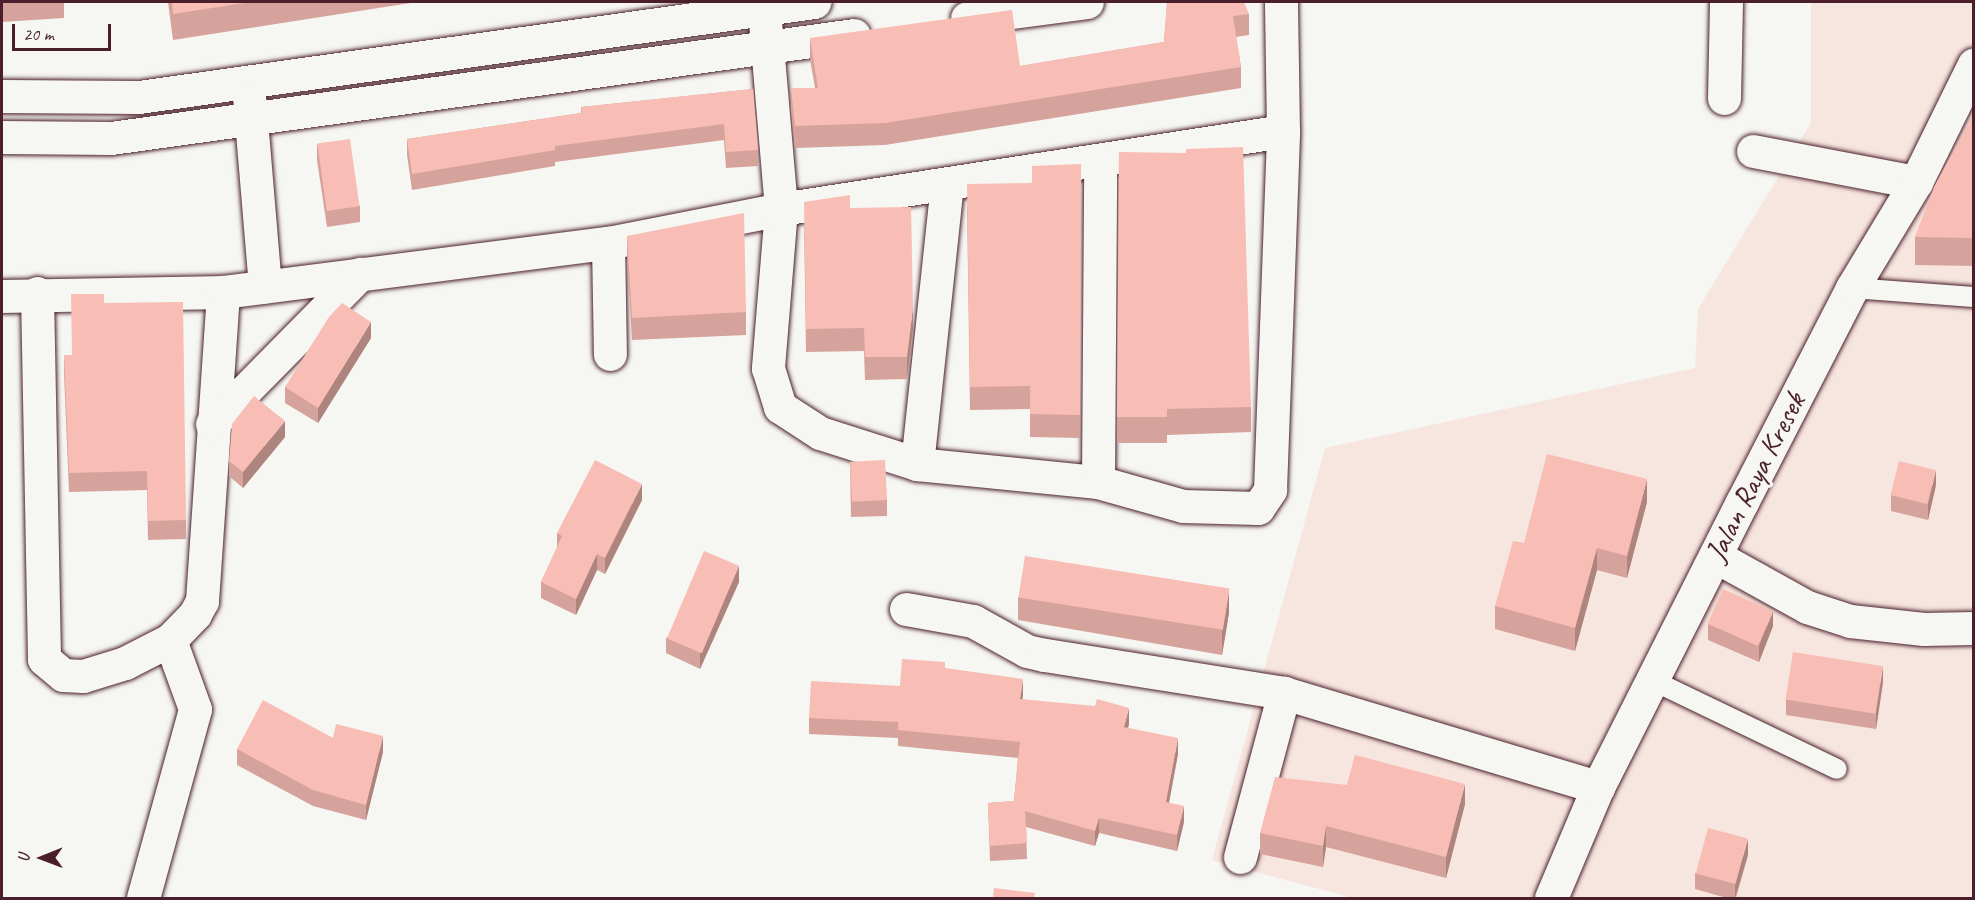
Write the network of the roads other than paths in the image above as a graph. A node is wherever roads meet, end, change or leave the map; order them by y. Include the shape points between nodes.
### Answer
1 (814, 2) edge
2 (1087, 2) edge
3 (1281, 2) edge
4 (1726, 2) edge
5 (764, 10) junction
6 (661, 14) edge
7 (941, 22) edge
8 (884, 30) edge
9 (770, 45) junction
10 (664, 60) junction
11 (1970, 77) edge
12 (249, 82) junction
13 (2, 96) edge
14 (102, 98) junction
15 (1724, 99) dead end
16 (249, 118) junction
17 (1283, 131) junction
18 (2, 137) edge
19 (99, 137) junction
20 (1754, 151) dead end
21 (1100, 162) junction
22 (1916, 182) junction
23 (947, 185) junction
24 (781, 209) junction
25 (608, 243) junction
26 (360, 274) junction
27 (265, 286) junction
28 (1852, 288) junction
29 (222, 292) junction
30 (37, 293) junction
31 (2, 297) edge
32 (1974, 297) edge
33 (610, 354) dead end
34 (212, 424) junction
35 (917, 464) junction
36 (1098, 482) junction
37 (1715, 556) junction
38 (906, 609) dead end
39 (1974, 628) edge
40 (170, 640) junction
41 (1652, 681) junction
42 (1284, 693) junction
43 (1837, 768) dead end
44 (1598, 787) junction
45 (1240, 856) dead end
46 (143, 898) edge
47 (1551, 898) edge

1 - 5 street
2 - 7 street
3 - 17 street
4 - 15 street
5 - 6 street
5 - 9 street
6 - 10 street
6 - 12 street
8 - 9 street
9 - 10 street
9 - 24 street
10 - 16 street
11 - 22 street, Jalan Raya Kresek
12 - 14 street via 139,97
12 - 16 street
13 - 14 street
14 - 19 street
16 - 19 street
16 - 27 street
17 - 21 street
17 - 36 street via 1270,490 1266,501 1258,508 1183,506
18 - 19 street
20 - 22 street
21 - 23 street
21 - 36 street
22 - 28 street, Jalan Raya Kresek
23 - 24 street
23 - 35 street
24 - 25 street
24 - 35 street via 768,368 780,407 820,433
25 - 26 street
25 - 33 street
26 - 27 street
26 - 34 street
27 - 29 street
28 - 32 lane
28 - 37 street, Jalan Raya Kresek
29 - 30 street
29 - 34 street
30 - 31 street
30 - 40 street via 44,659 63,675 83,676 125,663
34 - 40 street via 202,601
35 - 36 street
37 - 39 street via 1807,607 1850,621 1924,629
37 - 41 street, Jalan Raya Kresek
38 - 42 street via 973,621 1028,651 1045,655
40 - 46 street via 195,709
41 - 43 lane
41 - 44 street, Jalan Raya Kresek
42 - 44 street
42 - 45 street
44 - 47 street, Jalan Raya Kresek

